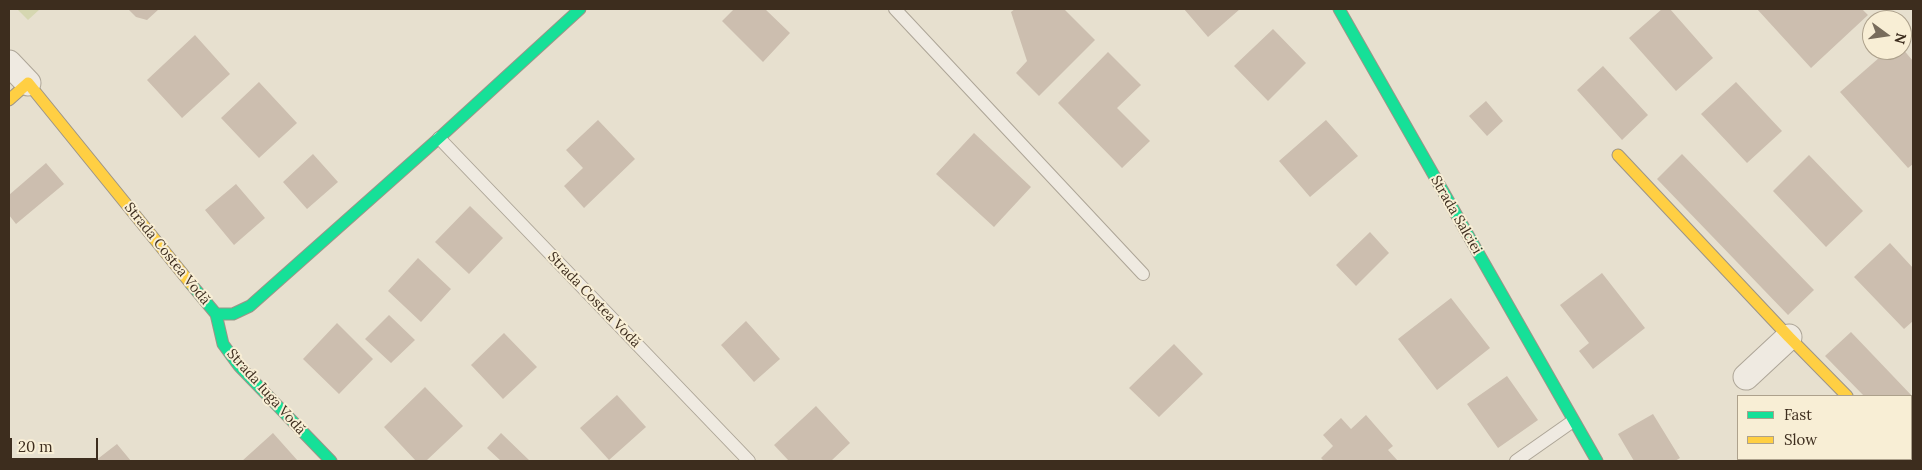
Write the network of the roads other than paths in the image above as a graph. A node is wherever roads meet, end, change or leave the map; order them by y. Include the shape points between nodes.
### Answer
1 (580, 9) edge
2 (895, 9) edge
3 (1338, 9) edge
4 (9, 63) edge
5 (28, 84) junction
6 (9, 100) edge
7 (439, 138) junction
8 (1618, 155) dead end
9 (1143, 274) dead end
10 (216, 314) junction
11 (1789, 337) junction
12 (1746, 377) dead end
13 (1846, 395) edge
14 (1573, 421) junction
15 (331, 461) edge
16 (749, 461) edge
17 (1516, 461) edge
18 (1597, 461) edge

1 - 7 street, Strada Costea Vodă
2 - 9 lane
3 - 14 street, Strada Salciei
4 - 5 street
5 - 6 street
5 - 10 street, Strada Costea Vodă
7 - 10 street, Strada Costea Vodă via 250,306 233,314
7 - 16 lane, Strada Costea Vodă
8 - 11 street
10 - 15 street, Strada Iuga Vodă via 223,344 239,366
11 - 12 street
11 - 13 street
14 - 17 lane
14 - 18 street, Strada Salciei

